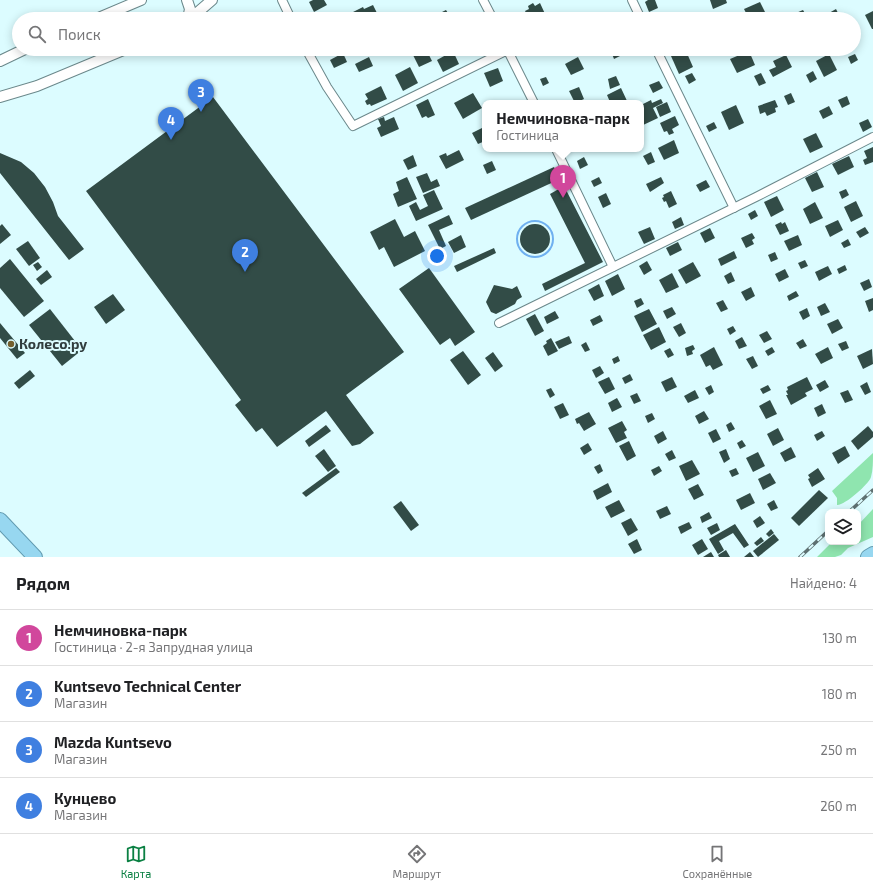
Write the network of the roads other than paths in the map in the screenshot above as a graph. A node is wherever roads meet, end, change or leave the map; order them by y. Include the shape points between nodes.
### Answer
1 (141, 0) edge
2 (187, 0) edge
3 (212, 0) edge
4 (282, 0) edge
5 (483, 0) edge
6 (632, 0) edge
7 (113, 12) edge
8 (190, 12) edge
9 (197, 12) edge
10 (288, 12) edge
11 (489, 12) edge
12 (638, 12) edge
13 (12, 55) edge
14 (109, 56) edge
15 (310, 56) edge
16 (494, 56) edge
17 (511, 56) edge
18 (659, 56) edge
19 (0, 61) edge
20 (0, 97) edge
21 (533, 100) edge
22 (873, 137) edge
23 (557, 152) edge
24 (734, 208) junction
25 (613, 267) junction
26 (499, 323) dead end
27 (0, 520) edge
28 (0, 531) edge
29 (873, 554) edge
30 (22, 557) edge
31 (35, 557) edge
32 (868, 557) edge

1 - 7 street
2 - 8 street
3 - 9 street
4 - 10 street
5 - 11 street
6 - 12 street
13 - 19 street
14 - 20 street via 37,86
15 - 16 street via 353,126
17 - 21 street
18 - 24 street
22 - 24 street
23 - 25 street
24 - 25 street
25 - 26 street
27 - 31 highway
28 - 30 highway
29 - 32 highway

